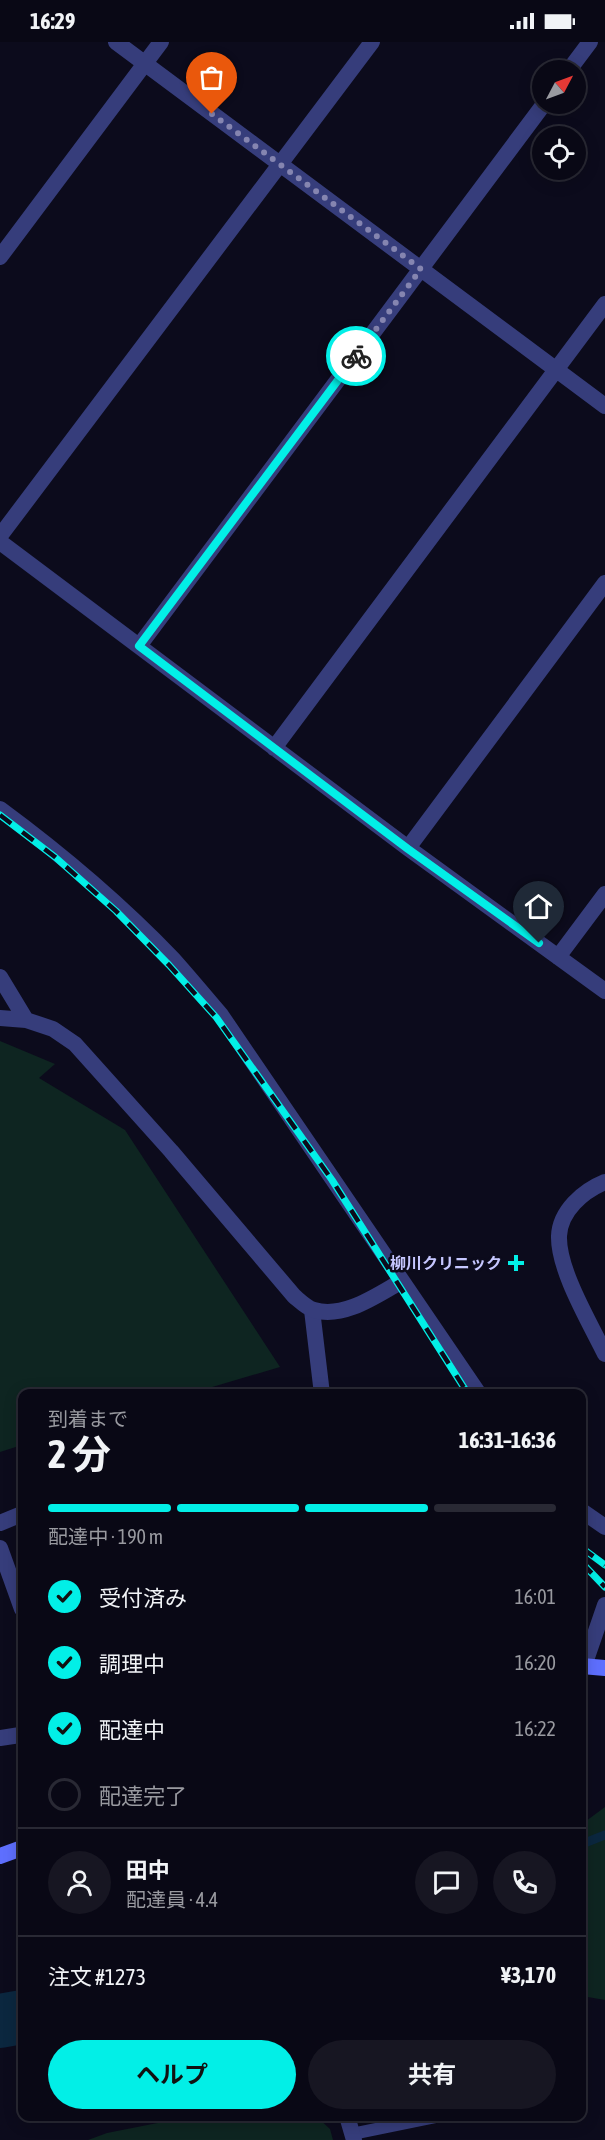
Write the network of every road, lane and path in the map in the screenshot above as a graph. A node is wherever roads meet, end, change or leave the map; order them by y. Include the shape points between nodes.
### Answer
1 (116, 42) edge
2 (161, 42) edge
3 (372, 42) edge
4 (590, 42) edge
5 (576, 60) edge
6 (145, 64) junction
7 (537, 114) edge
8 (280, 164) junction
9 (0, 257) edge
10 (421, 269) junction
11 (605, 304) edge
12 (556, 370) junction
13 (605, 406) edge
14 (0, 536) edge
15 (0, 542) edge
16 (605, 584) edge
17 (139, 646) junction
18 (274, 748) junction
19 (0, 809) edge
20 (408, 849) junction
21 (605, 894) edge
22 (558, 957) junction
23 (0, 977) edge
24 (605, 991) edge
25 (0, 1018) edge
26 (27, 1020) junction
27 (605, 1182) edge
28 (402, 1281) junction
29 (312, 1310) junction
30 (605, 1354) edge
31 (321, 1389) edge
32 (476, 1389) edge
33 (586, 1514) edge
34 (18, 1516) edge
35 (0, 1523) edge
36 (605, 1527) edge
37 (0, 1548) edge
38 (18, 1598) edge
39 (605, 1605) edge
40 (586, 1658) edge
41 (586, 1666) edge
42 (605, 1668) edge
43 (18, 1735) edge
44 (0, 1738) edge
45 (18, 1849) edge
46 (0, 1856) edge
47 (348, 2121) edge
48 (419, 2121) edge
49 (353, 2137) edge

1 - 6 street
2 - 6 street
3 - 8 street
4 - 5 street
6 - 8 street
6 - 9 street
7 - 10 street
8 - 10 street
8 - 14 street
10 - 12 street
10 - 17 street
11 - 12 street
12 - 13 street
12 - 18 street
15 - 17 street
16 - 20 street
17 - 18 street
18 - 20 street
19 - 28 street via 120,907 221,1015
20 - 22 street
21 - 22 street
22 - 24 street
23 - 26 street
25 - 26 street
26 - 29 street via 53,1029 75,1044 294,1296
27 - 30 street via 575,1201 559,1236 563,1264
28 - 29 street via 367,1301 336,1312
28 - 32 street
29 - 31 street
33 - 36 street
34 - 35 street
37 - 38 street
39 - 40 street
41 - 42 main road
43 - 44 street
45 - 46 main road
47 - 49 street
48 - 49 lane

